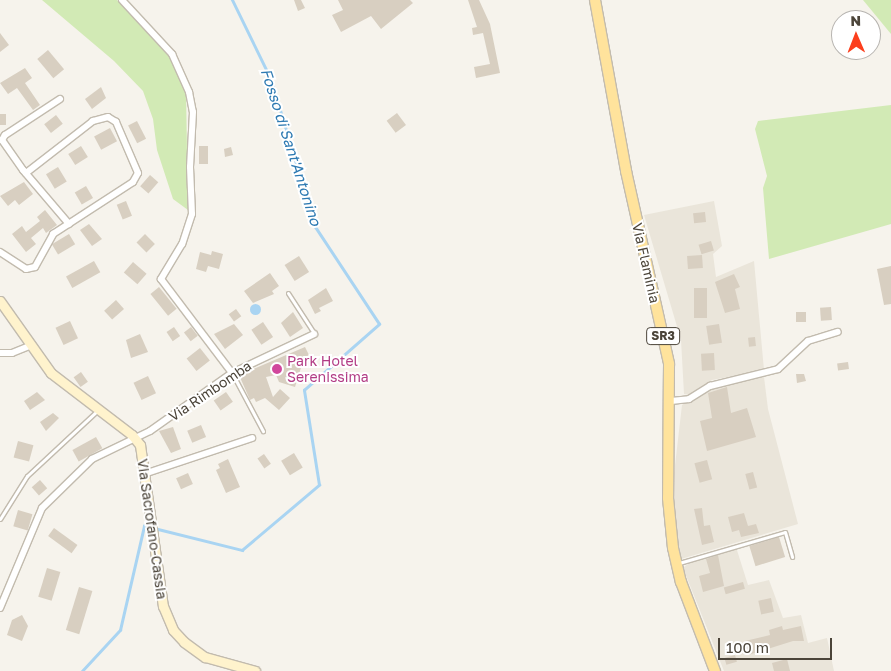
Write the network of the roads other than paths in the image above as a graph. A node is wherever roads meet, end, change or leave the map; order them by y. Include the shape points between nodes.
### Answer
1 (122, 0) edge
2 (595, 0) edge
3 (60, 99) dead end
4 (26, 173) junction
5 (69, 224) junction
6 (0, 252) edge
7 (288, 293) dead end
8 (0, 301) edge
9 (838, 332) dead end
10 (314, 334) joint
11 (29, 346) junction
12 (0, 353) edge
13 (232, 373) junction
14 (671, 402) junction
15 (98, 410) junction
16 (263, 431) dead end
17 (135, 438) junction
18 (252, 438) dead end
19 (144, 474) junction
20 (0, 519) edge
21 (792, 556) dead end
22 (676, 565) junction
23 (0, 608) edge
24 (255, 671) edge
25 (715, 671) edge

1 - 13 street via 172,54 189,92 193,112 191,219 182,244 162,279
2 - 14 main road, Via Flaminia / SR3 via 626,171 668,356
3 - 4 street via 3,138
4 - 5 street
4 - 5 street via 93,121 108,116 116,122 138,166 136,178
5 - 6 street via 48,240 38,263 30,269
7 - 10 lane
8 - 11 street
9 - 14 street via 808,341 778,369 713,385 689,399
10 - 13 street, Via Rimbomba
11 - 12 street
11 - 15 street via 61,383
13 - 16 lane
13 - 17 street, Via Rimbomba via 150,431
14 - 22 main road, Via Flaminia / SR3 via 669,506
15 - 17 street
15 - 20 lane via 27,476
17 - 19 street, Via Sacrofano-Cassia
17 - 23 street, Via Rimbomba via 92,459 42,508
18 - 19 street
19 - 24 street, Via Sacrofano-Cassia via 163,606 179,638 205,657
21 - 22 lane via 785,532 692,557
22 - 25 main road, Via Flaminia / SR3

